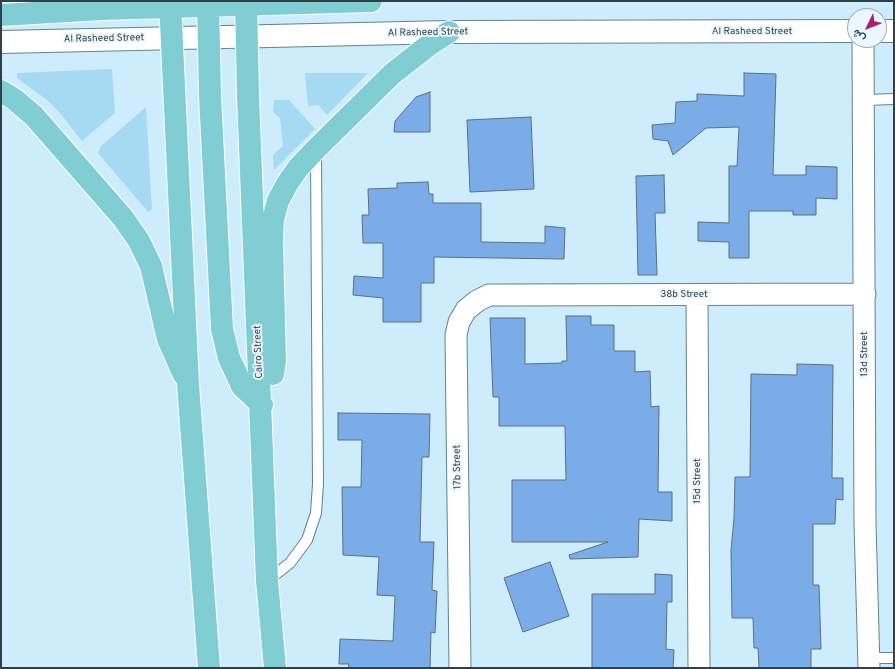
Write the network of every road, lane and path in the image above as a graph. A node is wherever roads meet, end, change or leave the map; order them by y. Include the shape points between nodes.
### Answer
1 (371, 1) edge
2 (246, 3) edge
3 (170, 4) edge
4 (208, 4) edge
5 (1, 15) edge
6 (847, 31) edge
7 (449, 32) junction
8 (247, 36) junction
9 (209, 37) junction
10 (171, 38) junction
11 (1, 42) edge
12 (863, 48) edge
13 (1, 91) edge
14 (894, 99) edge
15 (865, 100) junction
16 (316, 149) junction
17 (865, 294) junction
18 (503, 295) joint
19 (697, 295) junction
20 (188, 384) junction
21 (262, 405) junction
22 (267, 581) junction
23 (894, 658) edge
24 (869, 663) edge
25 (209, 668) edge
26 (275, 668) edge
27 (460, 668) edge
28 (699, 668) edge

1 - 2 main road
2 - 4 main road
2 - 8 main road, Cairo Street
3 - 4 main road
3 - 5 main road
3 - 10 main road
4 - 9 main road
6 - 7 main road, Al Rasheed Street
7 - 8 main road, Al Rasheed Street
7 - 16 main road via 392,74
8 - 9 main road, Al Rasheed Street
8 - 21 main road, Cairo Street
9 - 10 main road, Al Rasheed Street
9 - 21 main road via 222,329 229,358 242,386
10 - 11 main road, Al Rasheed Street
10 - 20 main road
12 - 15 street, 13d Street
13 - 20 main road via 34,116 123,218 139,241 151,266 168,339
14 - 15 lane
15 - 17 street, 13d Street
16 - 21 main road via 287,184 278,201 273,220 275,361 273,378
16 - 22 lane via 316,513 306,540 290,563
17 - 19 street, 38b Street
17 - 24 street, 13d Street via 865,523
18 - 19 street, 38b Street
18 - 27 street, 17b Street via 489,296 476,301 466,310 459,322 456,335
19 - 28 street, 15d Street
20 - 25 main road
21 - 22 main road, Cairo Street
22 - 26 main road, Cairo Street
23 - 24 lane

